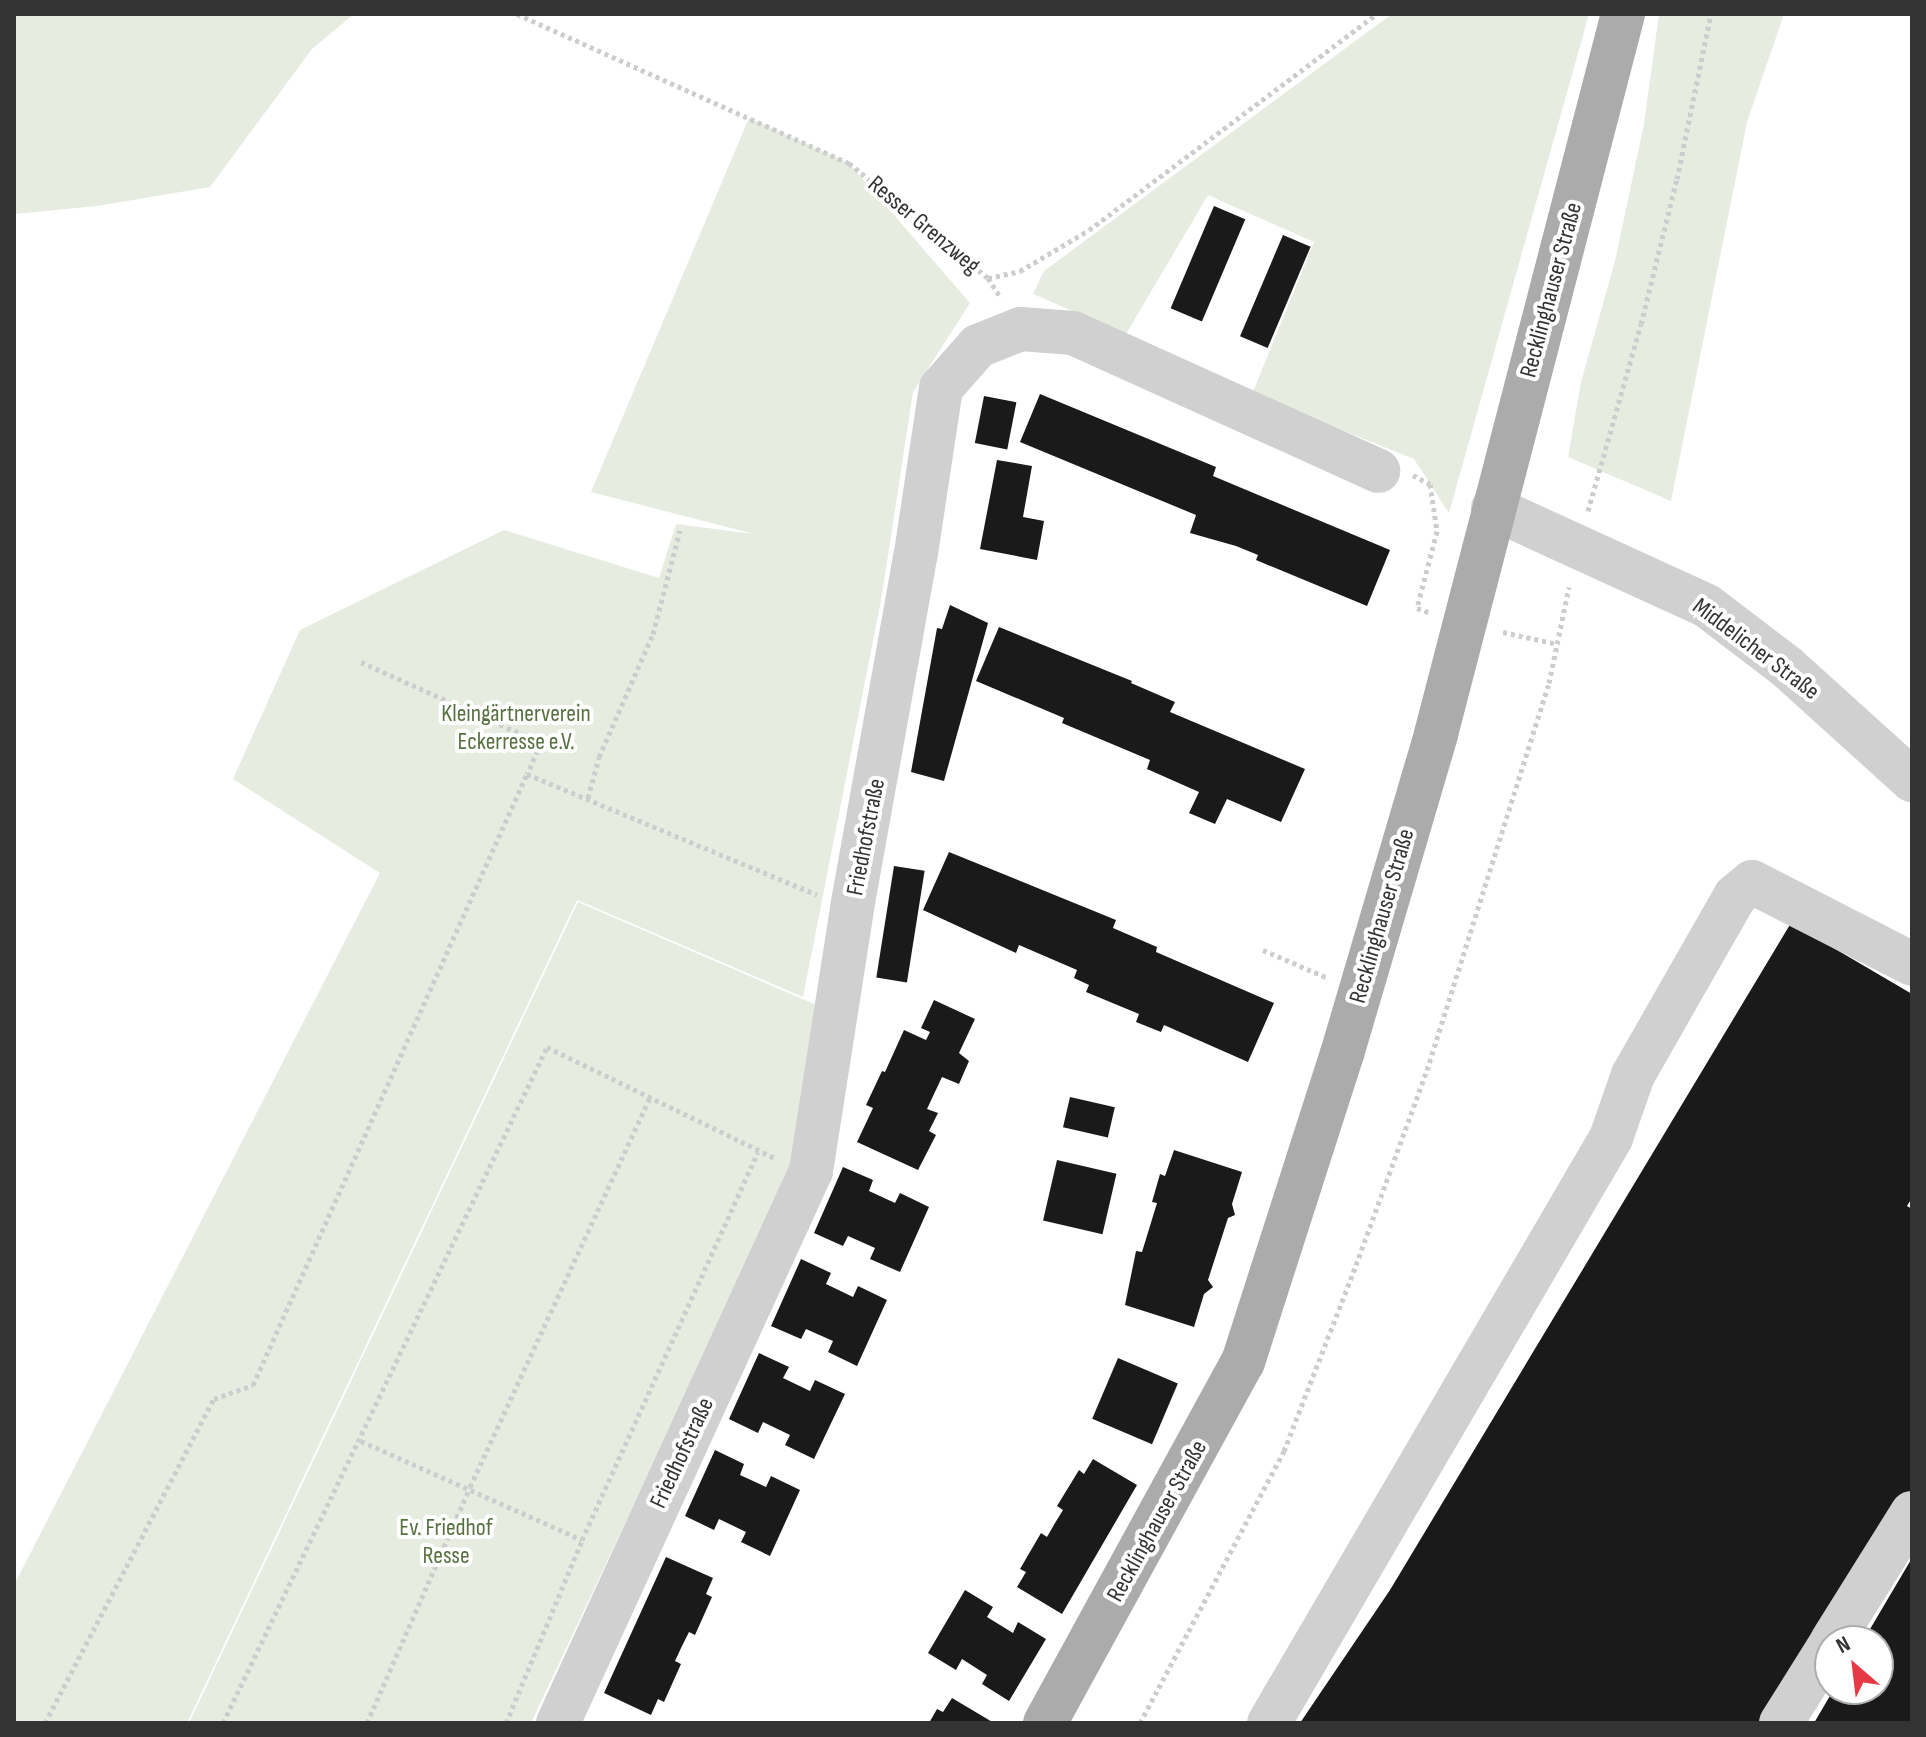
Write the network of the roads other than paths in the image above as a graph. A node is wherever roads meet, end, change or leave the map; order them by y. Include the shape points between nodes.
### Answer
1 (1623, 14) edge
2 (1378, 471) dead end
3 (1493, 508) junction
4 (1912, 780) edge
5 (1912, 964) edge
6 (1912, 1513) edge
7 (1842, 1625) edge
8 (1814, 1670) edge
9 (558, 1723) edge
10 (1045, 1723) edge
11 (1269, 1723) edge
12 (1781, 1723) edge

1 - 3 main road, Recklinghauser Straße
2 - 9 street, Friedhofstraße via 1073,333 1021,329 978,346 941,388 811,1171
3 - 4 street, Middelicher Straße via 1707,606 1787,667
3 - 10 main road, Recklinghauser Straße via 1436,734 1240,1369
5 - 11 street via 1752,882 1735,896 1633,1075 1611,1138
6 - 7 street
8 - 12 street

